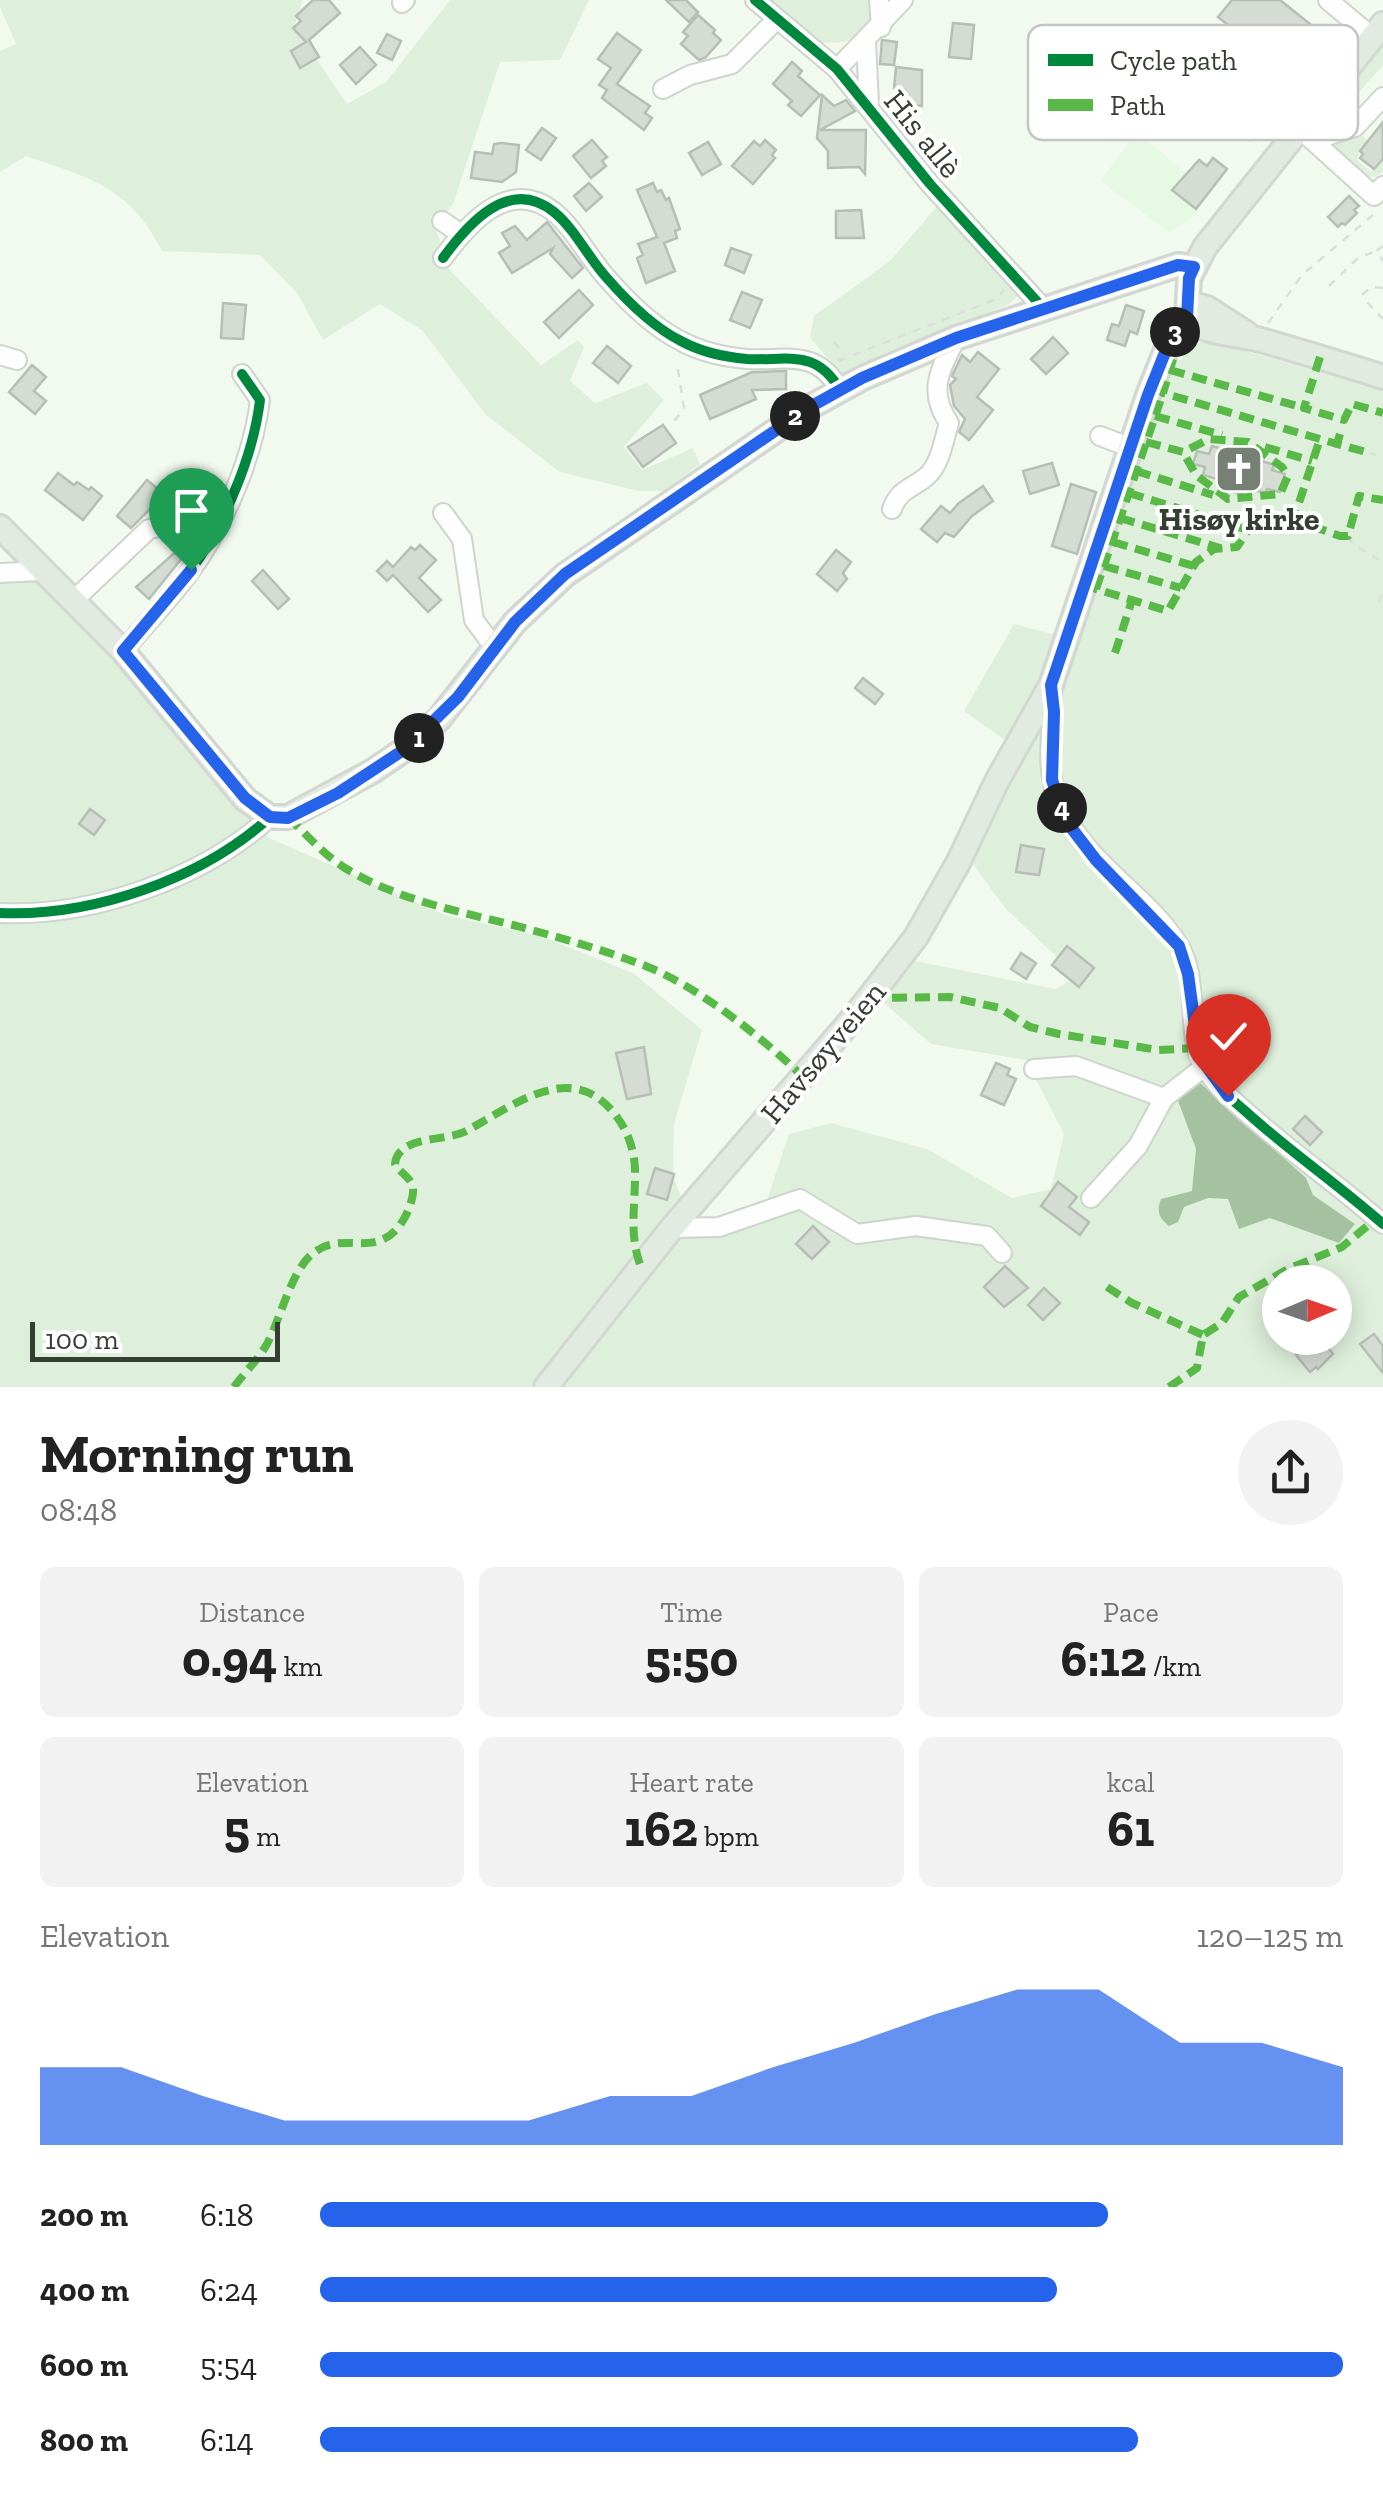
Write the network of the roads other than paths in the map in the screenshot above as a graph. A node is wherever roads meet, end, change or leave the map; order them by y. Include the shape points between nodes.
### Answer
1 (755, 0) edge
2 (880, 0) edge
3 (903, 0) edge
4 (1328, 0) edge
5 (777, 19) junction
6 (881, 27) junction
7 (1378, 30) edge
8 (866, 42) junction
9 (1358, 60) edge
10 (837, 69) junction
11 (664, 89) dead end
12 (1383, 97) edge
13 (869, 105) junction
14 (1358, 123) edge
15 (1302, 140) edge
16 (1313, 140) edge
17 (1381, 198) edge
18 (442, 221) dead end
19 (460, 234) junction
20 (443, 258) dead end
21 (1194, 267) junction
22 (1044, 309) junction
23 (1187, 310) junction
24 (956, 338) junction
25 (242, 374) dead end
26 (1383, 377) edge
27 (835, 381) junction
28 (1100, 436) dead end
29 (1129, 448) junction
30 (892, 509) dead end
31 (442, 512) dead end
32 (223, 514) junction
33 (0, 527) edge
34 (41, 572) junction
35 (0, 573) edge
36 (74, 600) junction
37 (494, 646) junction
38 (123, 651) junction
39 (1051, 685) junction
40 (270, 817) junction
41 (0, 913) edge
42 (1204, 1067) junction
43 (1034, 1069) dead end
44 (1164, 1098) junction
45 (1091, 1198) dead end
46 (1383, 1224) edge
47 (672, 1228) junction
48 (1002, 1253) dead end
49 (546, 1387) edge

1 - 5 street, His allè
2 - 6 street
3 - 6 street
4 - 7 street
5 - 10 street, His allè
5 - 11 street via 732,64
6 - 8 street
7 - 9 main road
8 - 10 street
8 - 13 street
10 - 13 street, His allè
12 - 14 street
13 - 22 street, His allè via 930,184
15 - 21 main road via 1224,222
16 - 17 street
18 - 19 street
19 - 20 street
19 - 27 street via 499,203 534,200 555,212 606,278 670,335 703,351 804,360
21 - 22 main road via 1178,265
21 - 23 main road
22 - 24 main road
23 - 26 main road via 1206,330 1256,332
23 - 29 main road, Havsøyveien
24 - 27 main road
24 - 30 street via 936,385 938,407 949,423 944,441 932,470 904,489
25 - 32 street via 260,400 256,432
27 - 37 main road via 810,407 607,544 538,598
28 - 29 street
29 - 39 main road, Havsøyveien
31 - 37 street via 462,539 474,620
32 - 36 street via 149,529
32 - 38 street via 191,570
33 - 34 main road
34 - 35 street
34 - 36 main road
36 - 38 main road
37 - 40 main road via 458,697 405,749 306,811
38 - 40 main road via 245,798
39 - 42 street via 1052,780 1066,821 1179,946
39 - 47 main road, Havsøyveien via 916,937
40 - 41 street via 193,868 130,893 81,906
42 - 44 street
42 - 46 street via 1228,1096
43 - 44 street via 1076,1066
44 - 45 street via 1138,1146
47 - 48 street via 718,1227 800,1199 857,1234 916,1226 986,1236
47 - 49 main road, Havsøyveien

